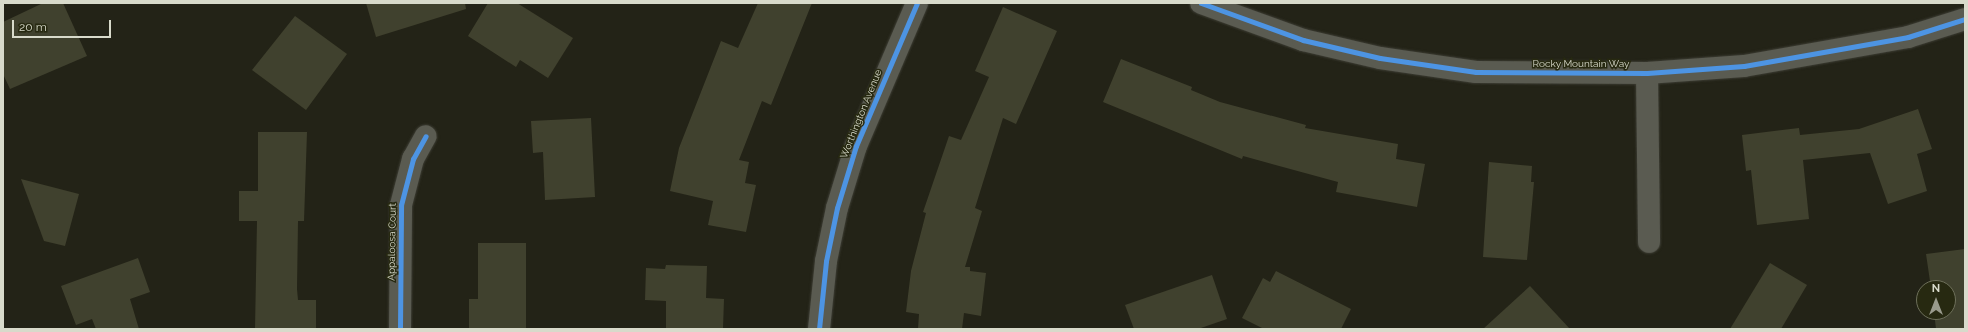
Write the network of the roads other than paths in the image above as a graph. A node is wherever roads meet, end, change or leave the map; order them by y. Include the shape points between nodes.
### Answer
1 (917, 3) edge
2 (1201, 3) edge
3 (1965, 19) edge
4 (1647, 73) junction
5 (426, 136) dead end
6 (1649, 242) dead end
7 (400, 329) edge
8 (819, 329) edge

1 - 8 street, Worthington Avenue via 856,146 837,208 826,262
2 - 4 street, Rocky Mountain Way via 1303,40 1380,58 1476,72
3 - 4 street, Rocky Mountain Way via 1908,36 1822,54 1744,66
4 - 6 street
5 - 7 street, Appaloosa Court via 413,159 400,205

